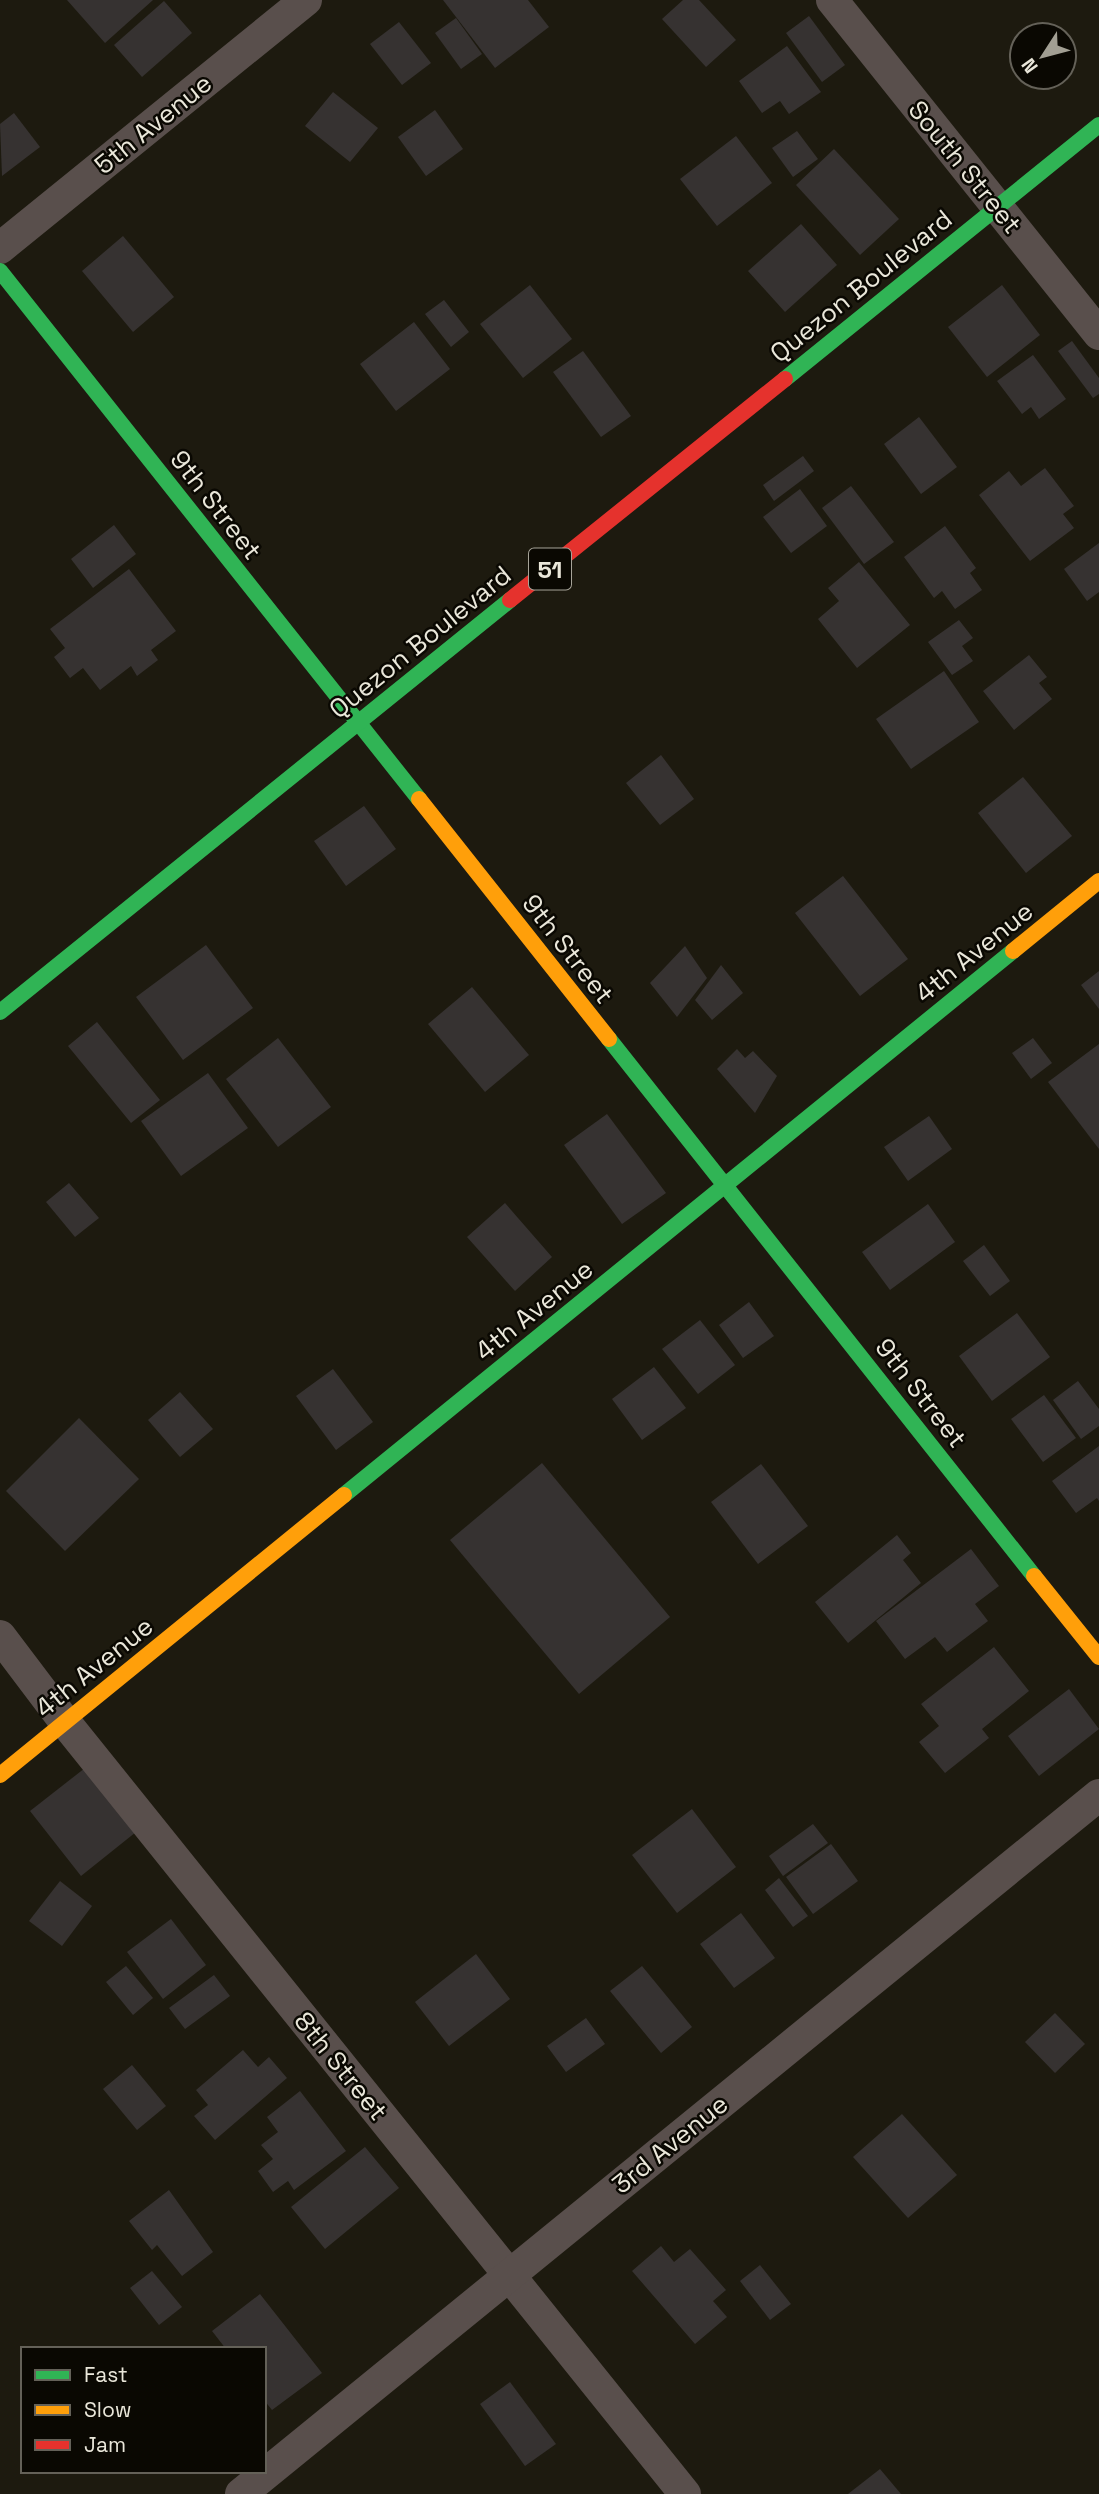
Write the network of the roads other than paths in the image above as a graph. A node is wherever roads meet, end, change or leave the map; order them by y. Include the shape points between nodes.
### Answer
1 (306, 0) edge
2 (832, 0) edge
3 (1099, 125) edge
4 (998, 207) junction
5 (0, 248) edge
6 (0, 271) edge
7 (1099, 334) edge
8 (357, 724) junction
9 (1099, 881) edge
10 (0, 1012) edge
11 (725, 1186) junction
12 (0, 1636) edge
13 (1099, 1657) edge
14 (65, 1723) junction
15 (0, 1775) edge
16 (1099, 1795) edge
17 (509, 2275) junction
18 (241, 2494) edge
19 (685, 2494) edge

1 - 5 street, 5th Avenue
2 - 4 street, South Street
3 - 4 main road, Quezon Boulevard / 51
4 - 7 street, South Street
4 - 8 main road, Quezon Boulevard / 51
6 - 8 main road, 9th Street
8 - 10 main road, Quezon Boulevard / 51
8 - 11 main road, 9th Street
9 - 11 main road, 4th Avenue
11 - 13 main road, 9th Street
11 - 14 main road, 4th Avenue
12 - 14 street, 8th Street
14 - 15 main road, 4th Avenue
14 - 17 street, 8th Street
16 - 17 street, 3rd Avenue
17 - 18 street, 3rd Avenue
17 - 19 street, 8th Street

